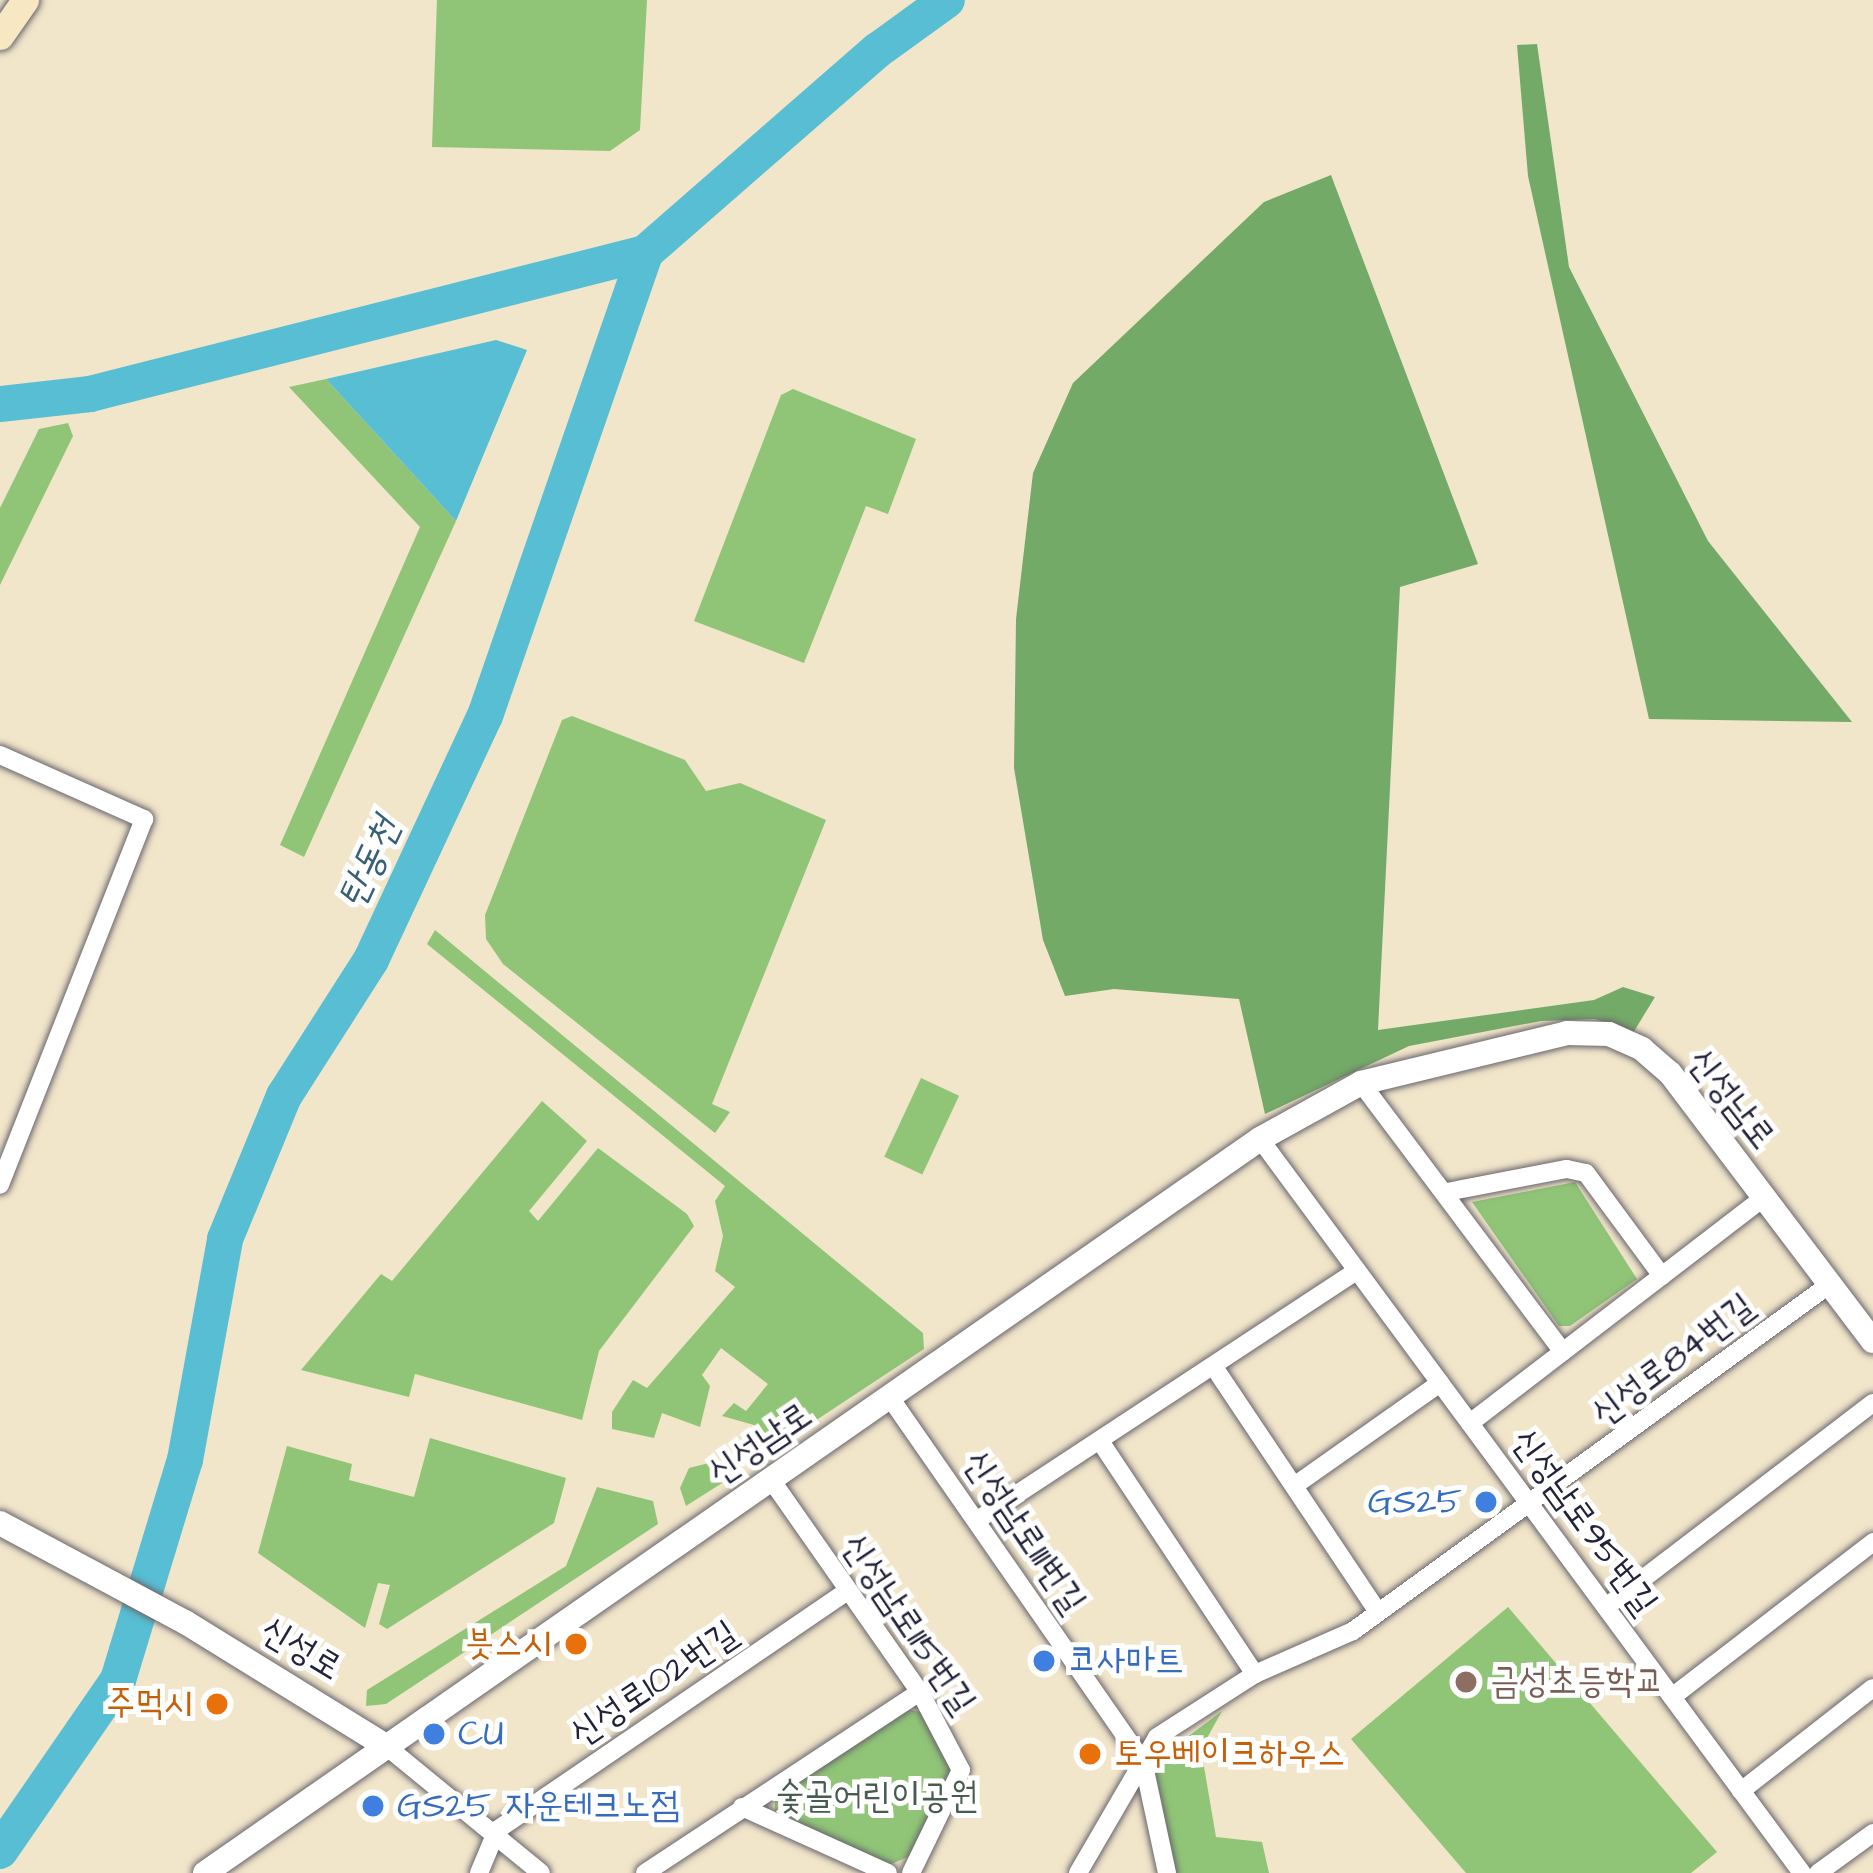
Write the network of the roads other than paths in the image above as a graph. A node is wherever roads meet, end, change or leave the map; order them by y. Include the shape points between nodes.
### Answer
1 (25, 0) edge
2 (0, 36) edge
3 (0, 755) edge
4 (1360, 1083) junction
5 (1260, 1138) junction
6 (0, 1185) edge
7 (1447, 1192) junction
8 (1762, 1199) junction
9 (1357, 1271) junction
10 (1662, 1276) junction
11 (1830, 1284) junction
12 (1873, 1341) edge
13 (1563, 1352) junction
14 (1214, 1367) junction
15 (1440, 1383) junction
16 (891, 1399) junction
17 (1873, 1403) edge
18 (1470, 1423) junction
19 (1100, 1441) junction
20 (772, 1481) junction
21 (1294, 1486) junction
22 (1532, 1507) junction
23 (979, 1519) junction
24 (0, 1523) edge
25 (1873, 1542) edge
26 (848, 1591) junction
27 (1606, 1607) junction
28 (1378, 1612) junction
29 (1255, 1674) junction
30 (1873, 1688) edge
31 (920, 1692) junction
32 (1672, 1697) junction
33 (386, 1746) junction
34 (1143, 1761) junction
35 (1741, 1791) junction
36 (742, 1807) junction
37 (497, 1830) junction
38 (1873, 1833) edge
39 (205, 1873) edge
40 (479, 1873) edge
41 (541, 1873) edge
42 (645, 1873) edge
43 (888, 1873) edge
44 (910, 1873) edge
45 (1078, 1873) edge
46 (1167, 1873) edge
47 (1802, 1873) edge
48 (1817, 1873) edge

1 - 2 main road
3 - 6 street via 144,819
4 - 5 street, 신성남로
4 - 7 street
4 - 8 street, 신성남로 via 1568,1033 1609,1034 1670,1072
5 - 9 street, 신성남로95번길
5 - 16 street, 신성남로
7 - 10 street via 1567,1169 1586,1173
7 - 13 street
8 - 10 street, 신성남로
8 - 11 street, 신성남로
9 - 14 street
9 - 15 street, 신성남로95번길
10 - 13 street, 신성남로
11 - 12 street, 신성남로
11 - 22 street, 신성로84번길
13 - 18 street, 신성남로
14 - 19 street
14 - 21 street
15 - 18 street, 신성남로95번길
15 - 21 street
16 - 20 street, 신성남로
16 - 23 street, 신성남로111번길
17 - 27 street
18 - 22 street, 신성남로95번길
19 - 23 street
19 - 29 street
20 - 26 street, 신성남로115번길
20 - 33 street, 신성남로
21 - 28 street
22 - 27 street, 신성남로95번길
22 - 28 street, 신성로84번길
23 - 34 street, 신성남로111번길
24 - 33 street, 신성로 via 185,1622
25 - 32 street
26 - 31 street, 신성남로115번길
26 - 37 street, 신성로102번길
27 - 32 street, 신성남로95번길
28 - 29 street, 신성로84번길 via 1332,1643
29 - 34 street, 신성로84번길 via 1157,1737
30 - 35 street
31 - 36 street
31 - 44 street, 신성남로115번길 via 962,1770
32 - 35 street, 신성남로95번길
33 - 37 street, 신성로
33 - 39 street, 신성남로
34 - 45 street, 신성로84번길
34 - 46 street
35 - 47 street, 신성남로95번길
36 - 42 street
36 - 43 street
37 - 40 street
37 - 41 street, 신성로
38 - 48 street

